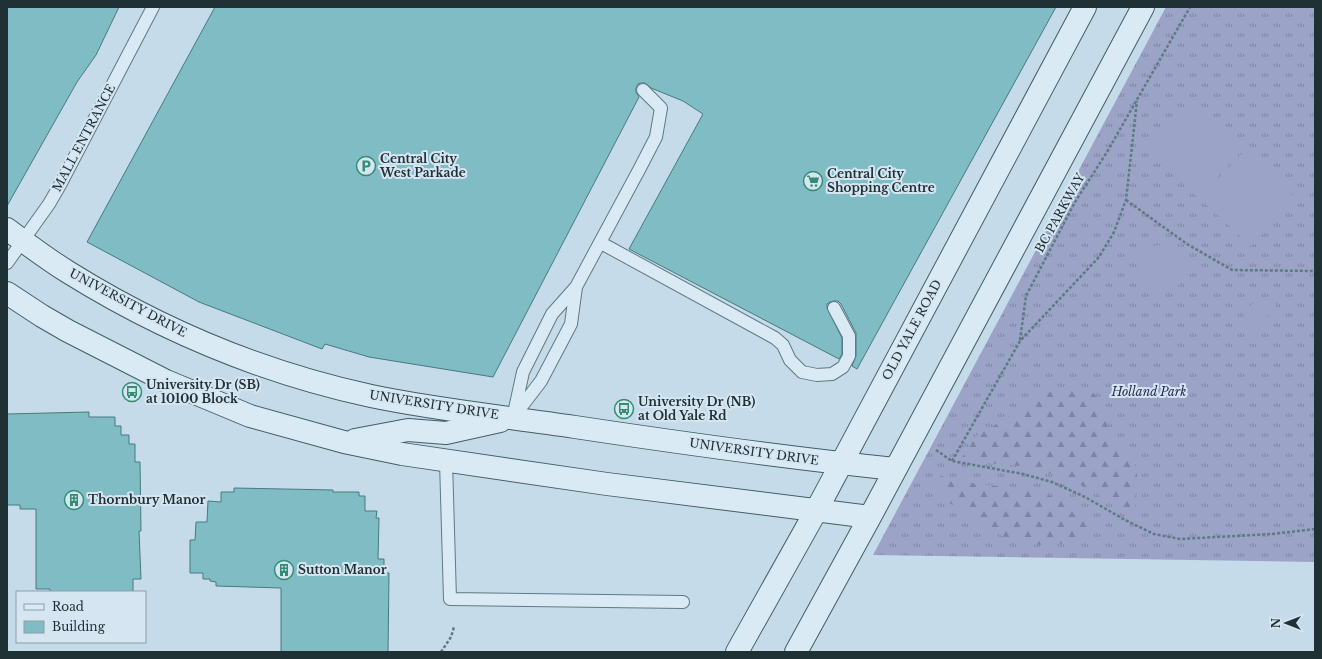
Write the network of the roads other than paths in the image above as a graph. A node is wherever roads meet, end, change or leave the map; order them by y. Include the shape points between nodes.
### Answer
1 (153, 7) edge
2 (1085, 7) edge
3 (1143, 7) edge
4 (643, 90) dead end
5 (15, 235) edge
6 (601, 243) junction
7 (7, 263) edge
8 (576, 287) junction
9 (7, 293) edge
10 (834, 308) dead end
11 (513, 418) junction
12 (344, 442) junction
13 (446, 461) junction
14 (841, 464) junction
15 (895, 469) junction
16 (816, 511) junction
17 (870, 517) junction
18 (683, 602) dead end
19 (737, 652) edge
20 (796, 652) edge

1 - 5 lane, MALL ENTRANCE via 60,186 49,204
2 - 14 main road, OLD YALE ROAD
3 - 15 main road
4 - 6 lane via 660,108 656,137
5 - 7 lane, MALL ENTRANCE
5 - 11 main road, UNIVERSITY DRIVE via 70,273 139,312 186,334 287,374 371,396
6 - 8 lane
6 - 10 lane via 775,338 802,372 832,374 843,367 849,356 849,336
8 - 11 lane via 552,314 523,372
8 - 11 lane via 571,324 541,381
9 - 12 main road via 68,331 166,381 250,416
11 - 12 main road via 446,433 408,430
11 - 14 main road, UNIVERSITY DRIVE
12 - 13 main road
13 - 16 main road
13 - 18 lane via 450,599
14 - 15 main road, UNIVERSITY DRIVE
14 - 16 main road, OLD YALE ROAD
15 - 17 main road
16 - 17 main road
16 - 19 main road, OLD YALE ROAD
17 - 20 main road

